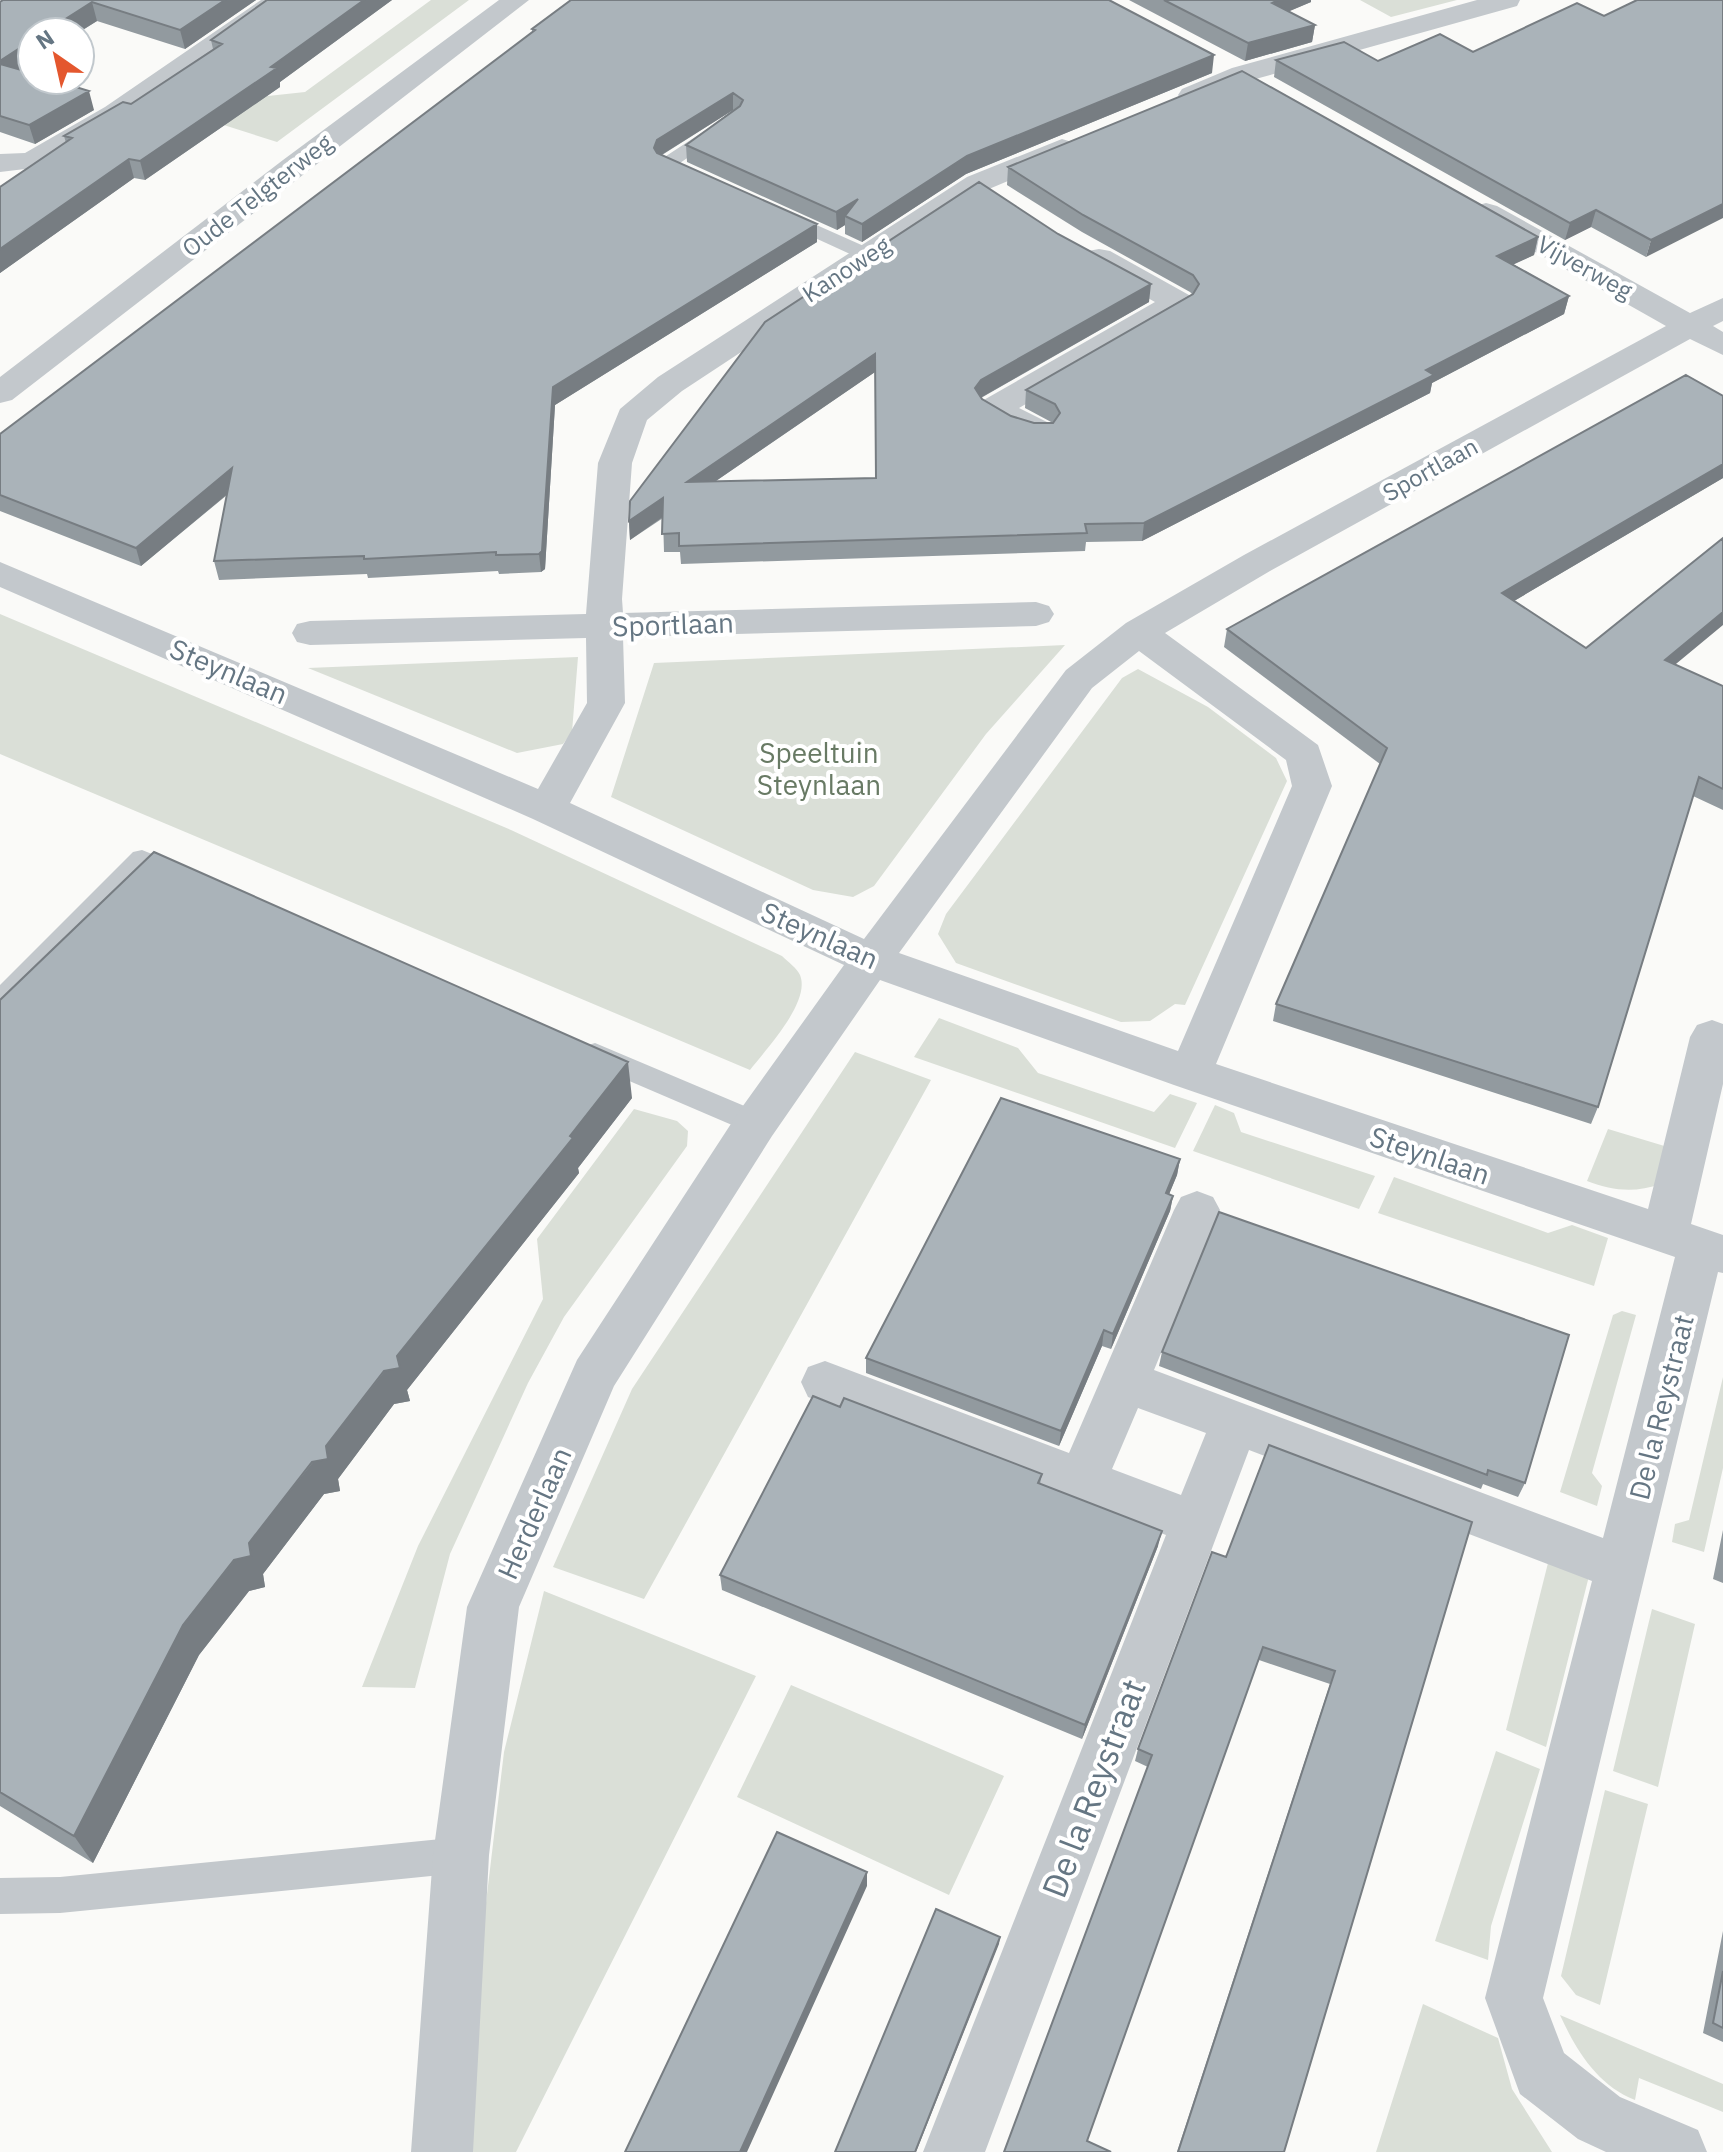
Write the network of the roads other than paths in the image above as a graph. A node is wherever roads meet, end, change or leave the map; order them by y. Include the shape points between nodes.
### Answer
1 (279, 0) edge
2 (516, 0) edge
3 (1507, 0) edge
4 (1229, 67) junction
5 (1282, 97) edge
6 (1168, 104) edge
7 (732, 118) edge
8 (1095, 134) edge
9 (0, 163) edge
10 (710, 184) edge
11 (1459, 196) edge
12 (767, 209) edge
13 (1069, 242) edge
14 (868, 255) junction
15 (1723, 308) edge
16 (1689, 326) junction
17 (1723, 345) edge
18 (0, 393) edge
19 (1039, 431) edge
20 (0, 573) edge
21 (1036, 614) dead end
22 (605, 625) junction
23 (1139, 632) junction
24 (310, 633) dead end
25 (547, 809) junction
26 (200, 884) edge
27 (871, 960) junction
28 (0, 1002) edge
29 (1712, 1037) dead end
30 (566, 1041) edge
31 (1190, 1073) junction
32 (756, 1123) junction
33 (1197, 1210) dead end
34 (1696, 1245) edge
35 (1125, 1381) junction
36 (825, 1382) dead end
37 (1234, 1424) junction
38 (1082, 1480) junction
39 (1194, 1523) junction
40 (1620, 1568) junction
41 (461, 1855) junction
42 (0, 1896) edge
43 (442, 2152) edge
44 (954, 2152) edge
45 (1676, 2152) edge

1 - 9 street via 115,113 32,161
2 - 18 street, Oude Telgterweg
3 - 4 street
4 - 5 street
4 - 6 street
7 - 10 lane via 667,164
8 - 14 street, Kanoweg
11 - 16 street, Vijverweg
12 - 14 lane
13 - 19 street via 1178,302 994,408
14 - 22 street, Kanoweg via 670,384 632,416 615,463
15 - 16 street, Sportlaan
16 - 17 street, Vijverweg
16 - 23 street, Sportlaan
20 - 25 street, Steynlaan
21 - 22 street, Sportlaan
22 - 24 street, Sportlaan
22 - 25 street, Kanoweg via 606,703
23 - 27 street, Sportlaan via 1079,679
23 - 31 street via 1304,754 1312,786
25 - 27 street, Steynlaan
26 - 28 lane via 142,859
27 - 31 street, Steynlaan
27 - 32 street, Herderlaan
29 - 34 street
30 - 32 lane
31 - 34 street, Steynlaan
32 - 41 street, Herderlaan via 594,1375 493,1607
33 - 35 street
34 - 40 street, De la Reystraat
35 - 37 street
35 - 38 street
36 - 38 street
37 - 39 street, De la Reystraat
37 - 40 street
38 - 39 street
39 - 44 street, De la Reystraat
40 - 45 street, De la Reystraat via 1514,1998 1541,2073 1599,2118
41 - 42 lane via 60,1895
41 - 43 street, Herderlaan

